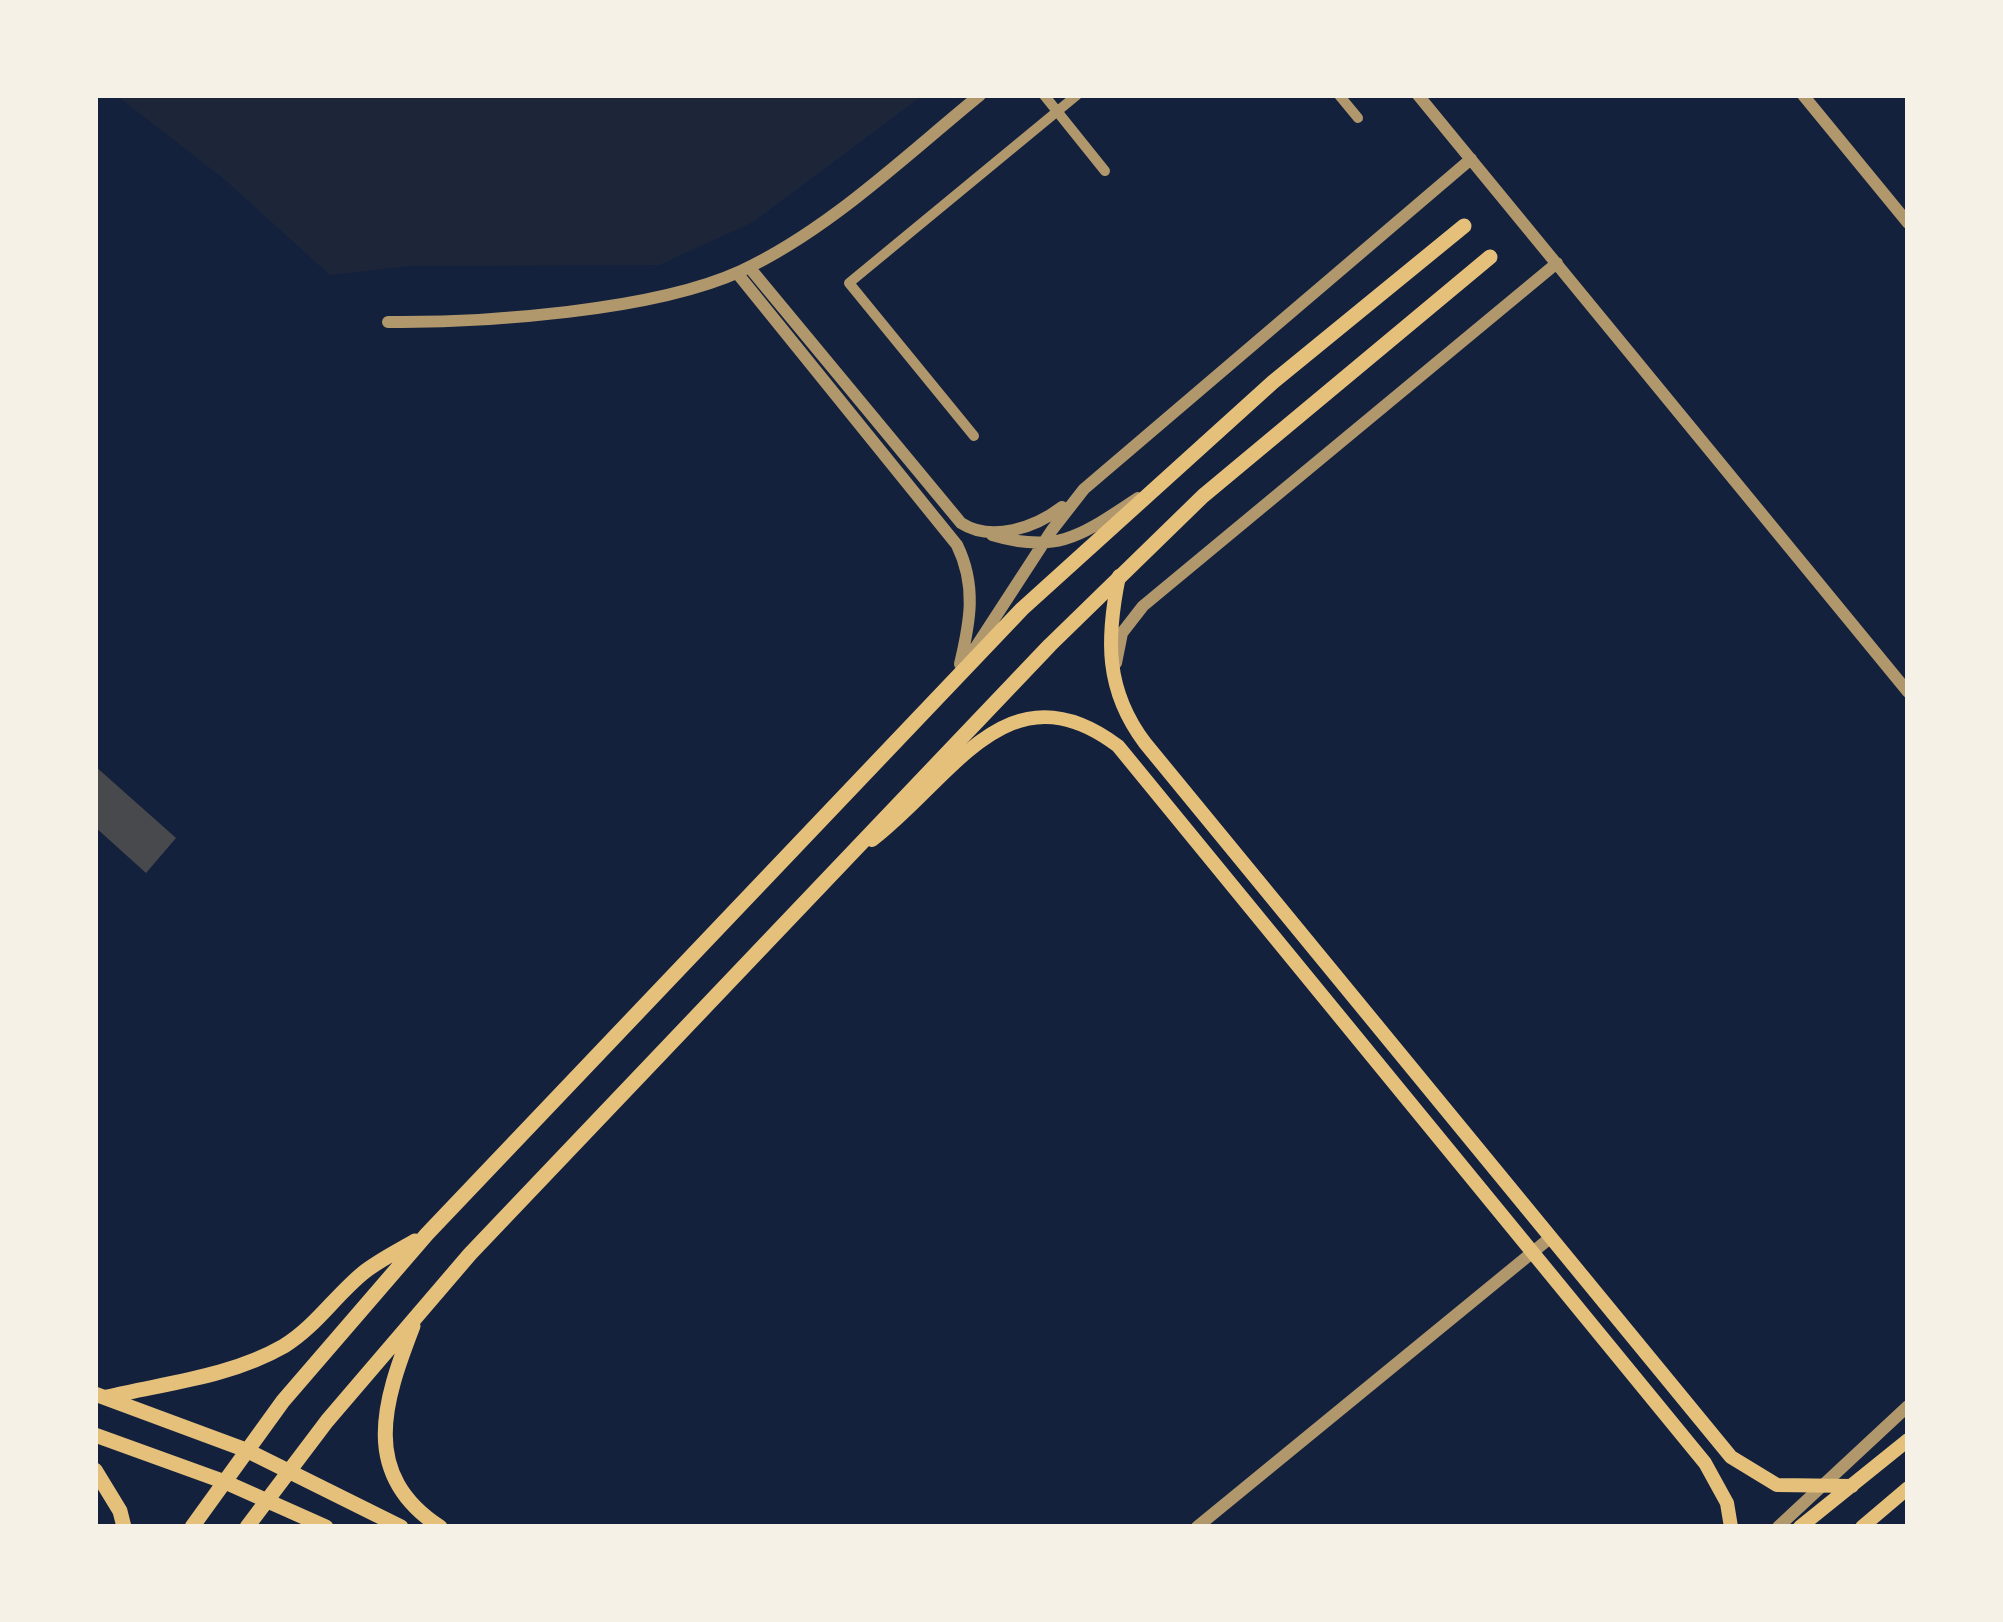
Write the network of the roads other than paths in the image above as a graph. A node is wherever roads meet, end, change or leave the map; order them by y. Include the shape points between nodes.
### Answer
1 (980, 95) edge
2 (1044, 95) edge
3 (1078, 95) edge
4 (1339, 95) edge
5 (1418, 95) edge
6 (1803, 95) edge
7 (1057, 112) junction
8 (1358, 118) dead end
9 (1471, 160) junction
10 (1105, 171) dead end
11 (1908, 223) edge
12 (1464, 226) dead end
13 (1490, 257) dead end
14 (1557, 263) junction
15 (743, 270) junction
16 (388, 322) dead end
17 (974, 436) dead end
18 (1156, 485) junction
19 (1084, 489) junction
20 (984, 532) junction
21 (1042, 545) junction
22 (1119, 576) junction
23 (956, 678) junction
24 (1114, 685) junction
25 (1908, 692) edge
26 (831, 870) junction
27 (427, 1234) junction
28 (1550, 1238) junction
29 (1533, 1252) junction
30 (418, 1313) junction
31 (101, 1395) edge
32 (1908, 1406) edge
33 (95, 1435) edge
34 (1908, 1440) edge
35 (246, 1450) junction
36 (95, 1470) edge
37 (290, 1470) junction
38 (225, 1482) junction
39 (1852, 1486) junction
40 (1817, 1488) junction
41 (1908, 1488) edge
42 (267, 1500) junction
43 (124, 1527) edge
44 (192, 1527) edge
45 (246, 1527) edge
46 (326, 1527) edge
47 (401, 1527) edge
48 (440, 1527) edge
49 (1197, 1527) edge
50 (1731, 1527) edge
51 (1778, 1527) edge
52 (1800, 1527) edge
53 (1862, 1527) edge

1 - 15 street via 828,217
2 - 7 street
3 - 7 street
4 - 8 street
5 - 9 street
6 - 11 street
7 - 10 street
7 - 17 street via 850,283
9 - 14 street
9 - 19 street
12 - 18 main road
13 - 22 main road via 1246,459
14 - 24 street via 1143,606 1122,633
14 - 25 street
15 - 16 street via 697,287 584,308
15 - 20 street via 931,492 962,523
15 - 23 street via 957,545 971,606
18 - 21 street via 1077,536
18 - 23 main road
19 - 20 street via 1040,522
19 - 21 street
20 - 21 street
21 - 23 street
22 - 24 main road via 1109,633
22 - 26 main road
23 - 27 main road
24 - 28 main road via 1125,715 1152,751
26 - 29 main road via 906,814 1005,723 1042,714 1088,724 1118,746
26 - 30 main road
27 - 31 main road via 363,1273 287,1344 260,1358
27 - 35 main road
28 - 29 street
28 - 40 main road via 1731,1457 1777,1485
29 - 49 street
29 - 50 main road via 1706,1463 1727,1503
30 - 37 main road
30 - 48 main road via 391,1382 384,1443 406,1498
31 - 35 main road
32 - 40 street
33 - 38 main road
34 - 39 main road
35 - 37 main road
35 - 38 main road
36 - 43 main road
37 - 42 main road
37 - 47 main road
38 - 42 main road
38 - 44 main road
39 - 40 main road
39 - 52 main road
40 - 51 street
41 - 53 main road
42 - 45 main road
42 - 46 main road

